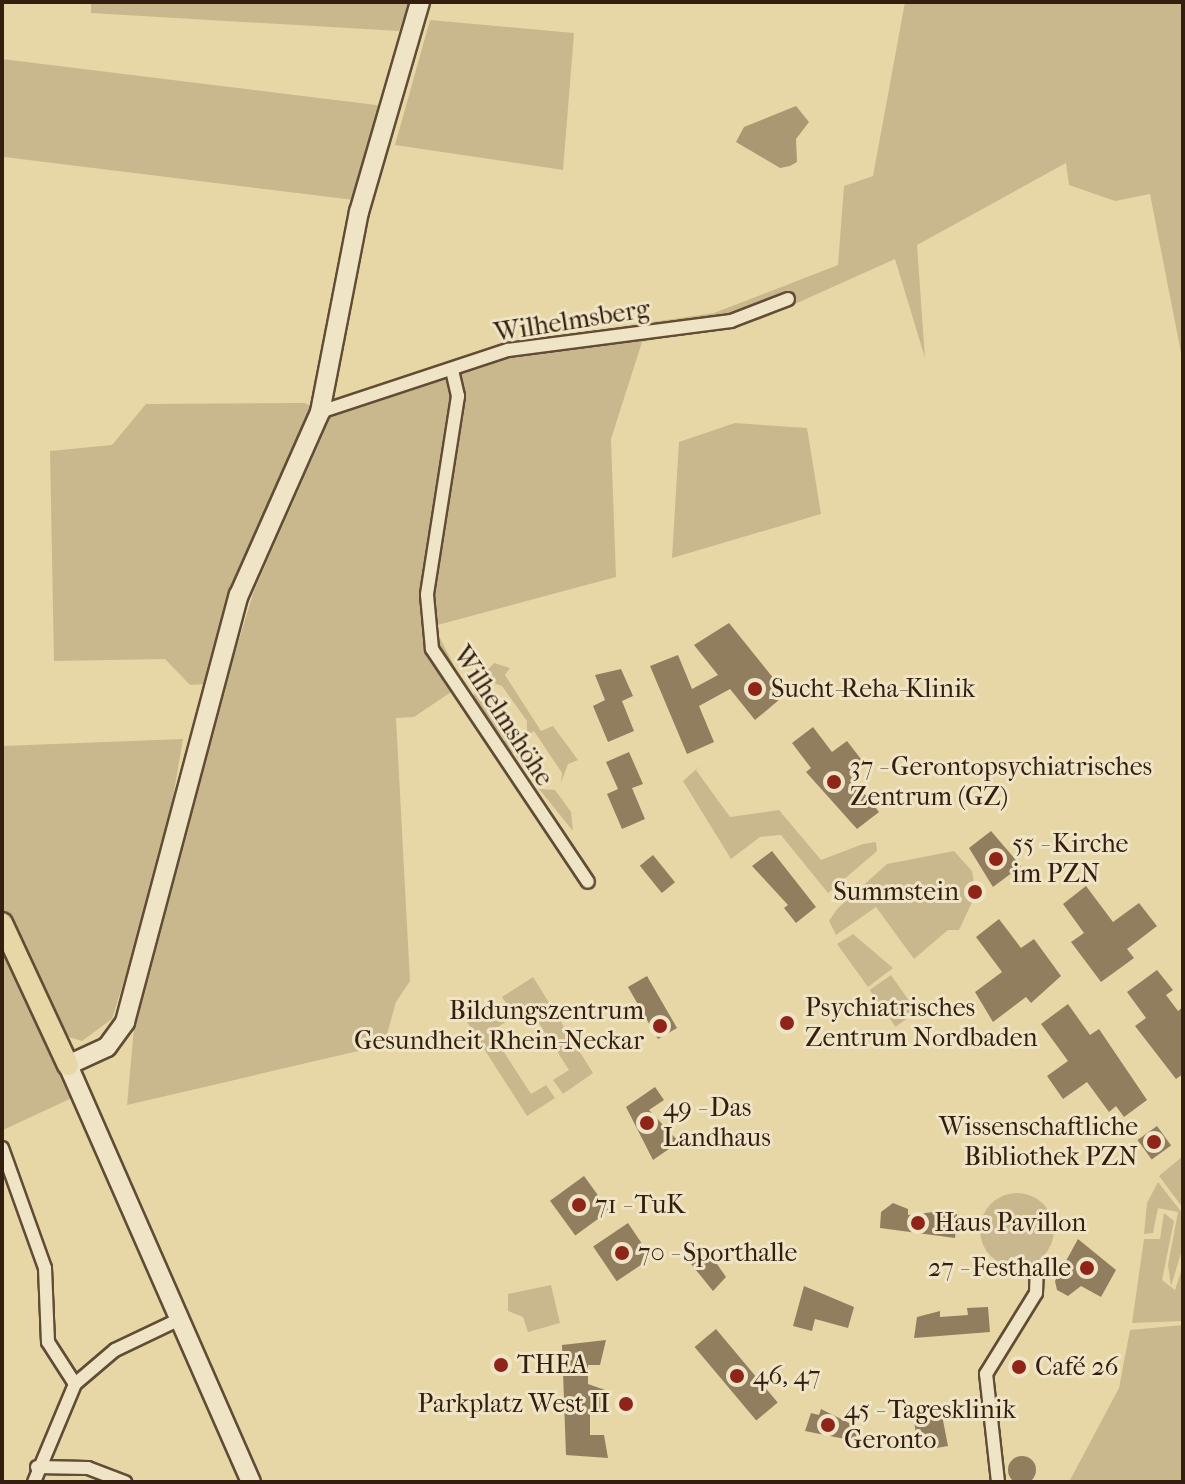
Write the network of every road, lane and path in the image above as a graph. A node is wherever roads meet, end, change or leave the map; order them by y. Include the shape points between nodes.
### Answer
1 (420, 2) edge
2 (788, 299) dead end
3 (452, 370) junction
4 (320, 412) junction
5 (588, 882) dead end
6 (2, 923) edge
7 (68, 1065) junction
8 (2, 1148) edge
9 (5, 1167) edge
10 (1037, 1270) dead end
11 (178, 1320) junction
12 (75, 1384) junction
13 (993, 1464) junction
14 (37, 1467) junction
15 (34, 1482) edge
16 (125, 1482) edge
17 (251, 1482) edge
18 (990, 1482) edge
19 (998, 1482) edge

1 - 4 main road via 359,212
2 - 3 street, Wilhelmsberg via 731,321 508,350
3 - 4 street, Wilhelmsberg
3 - 5 street, Wilhelmshöhe via 458,396 427,615 432,649
4 - 7 main road via 239,595 125,1022 107,1047
6 - 7 main road
7 - 11 main road
8 - 9 street
9 - 12 street via 45,1268 48,1342
10 - 13 street via 1032,1302 986,1374
11 - 12 street via 115,1350
11 - 17 main road
12 - 14 street
13 - 18 street
13 - 19 street
14 - 15 street
14 - 16 street via 88,1468

